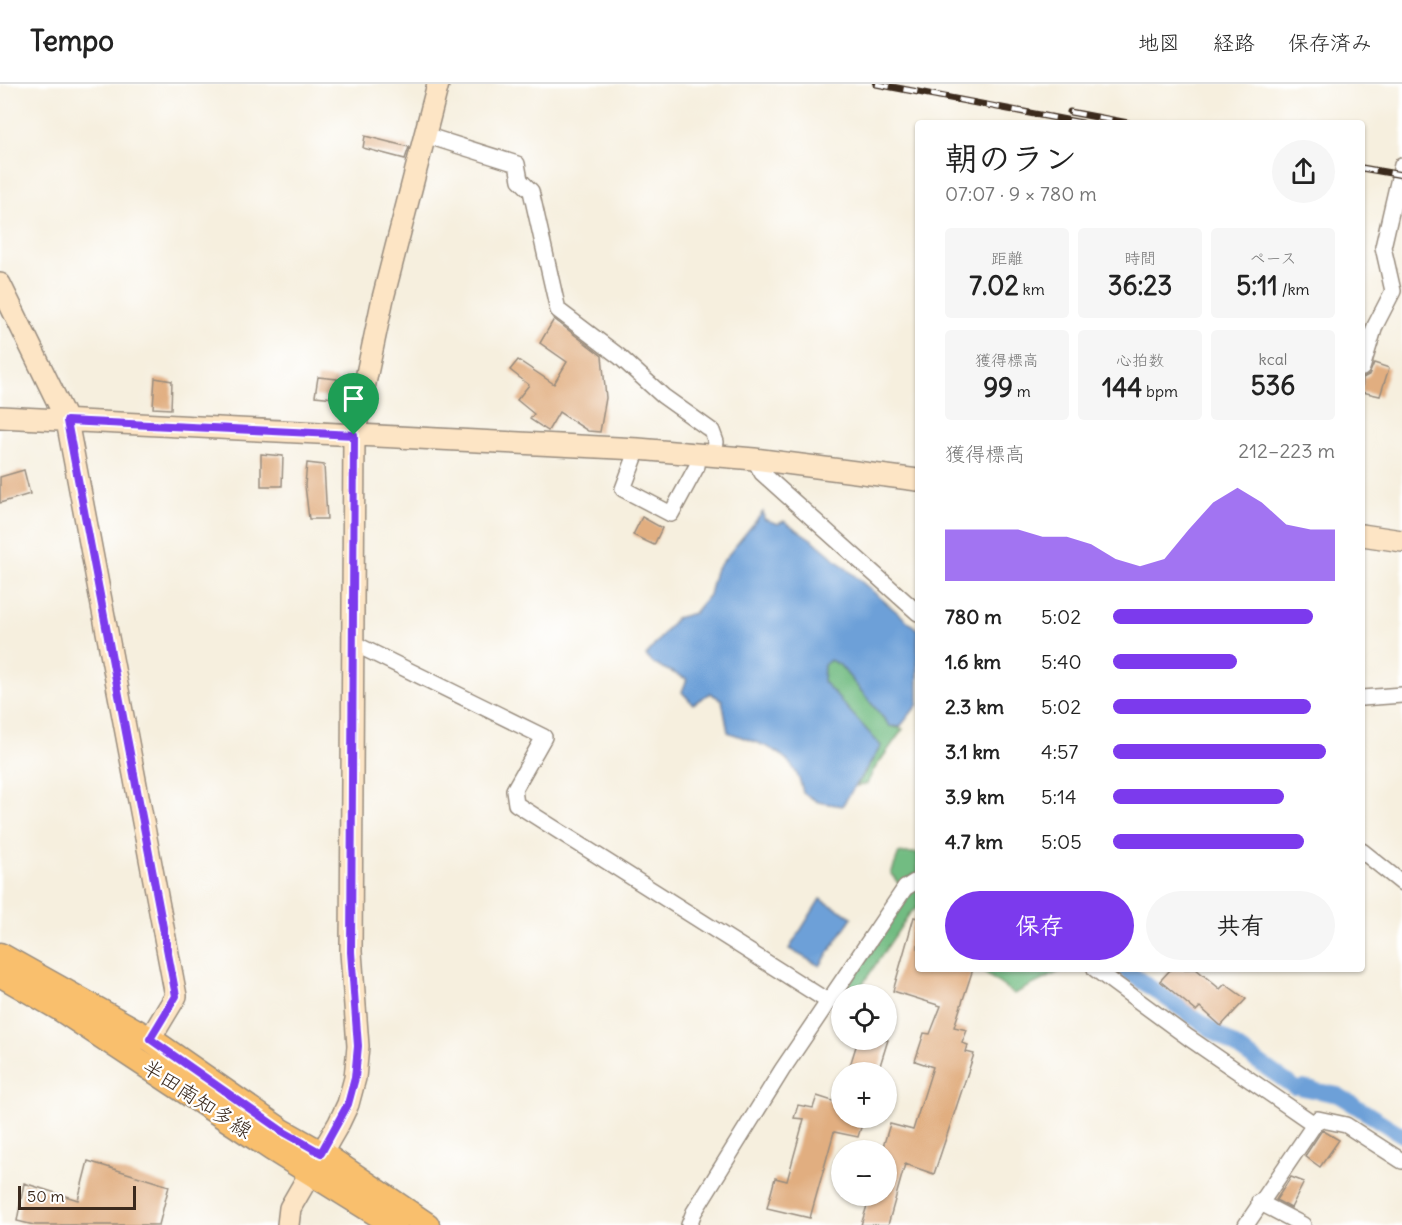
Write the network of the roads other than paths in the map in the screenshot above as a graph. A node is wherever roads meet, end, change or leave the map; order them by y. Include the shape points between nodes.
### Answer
1 (438, 84) edge
2 (425, 135) junction
3 (1402, 165) edge
4 (1399, 201) edge
5 (0, 284) edge
6 (1365, 358) edge
7 (0, 417) edge
8 (67, 421) junction
9 (354, 435) junction
10 (638, 449) junction
11 (706, 455) junction
12 (754, 459) junction
13 (915, 480) edge
14 (1365, 535) edge
15 (1402, 540) edge
16 (915, 610) edge
17 (355, 644) junction
18 (1402, 695) edge
19 (1365, 698) edge
20 (1365, 853) edge
21 (915, 882) edge
22 (1402, 883) edge
23 (0, 955) edge
24 (1099, 972) edge
25 (0, 974) edge
26 (830, 1002) junction
27 (150, 1039) junction
28 (1314, 1124) junction
29 (1402, 1161) edge
30 (316, 1162) junction
31 (1259, 1202) junction
32 (288, 1225) edge
33 (394, 1225) edge
34 (427, 1225) edge
35 (689, 1225) edge
36 (1246, 1225) edge
37 (1303, 1225) edge

1 - 2 street
2 - 9 street via 383,298
2 - 11 street via 517,164 520,180 531,191 558,310 712,431 716,442
3 - 4 street
4 - 6 street via 1383,247 1394,291 1375,326
5 - 8 street
7 - 8 street
8 - 9 street
8 - 27 street via 176,996
9 - 10 street
9 - 17 street
10 - 11 street
10 - 11 street via 623,489 671,514
11 - 12 street
12 - 13 street
12 - 16 street via 762,473
14 - 15 street
17 - 26 street via 544,737 514,790 516,804
17 - 30 street via 351,952 358,1046 348,1104
18 - 19 street
20 - 22 street
21 - 26 street via 905,888
23 - 27 main road, 半田南知多線
24 - 28 street
25 - 30 main road, 半田南知多線 via 60,1008 271,1148
26 - 35 street via 782,1070
27 - 30 main road, 半田南知多線 via 282,1131
28 - 29 street via 1323,1118 1346,1125
28 - 31 street
30 - 32 street via 290,1208
30 - 33 main road, 半田南知多線
30 - 34 main road, 半田南知多線
31 - 36 street
31 - 37 street

